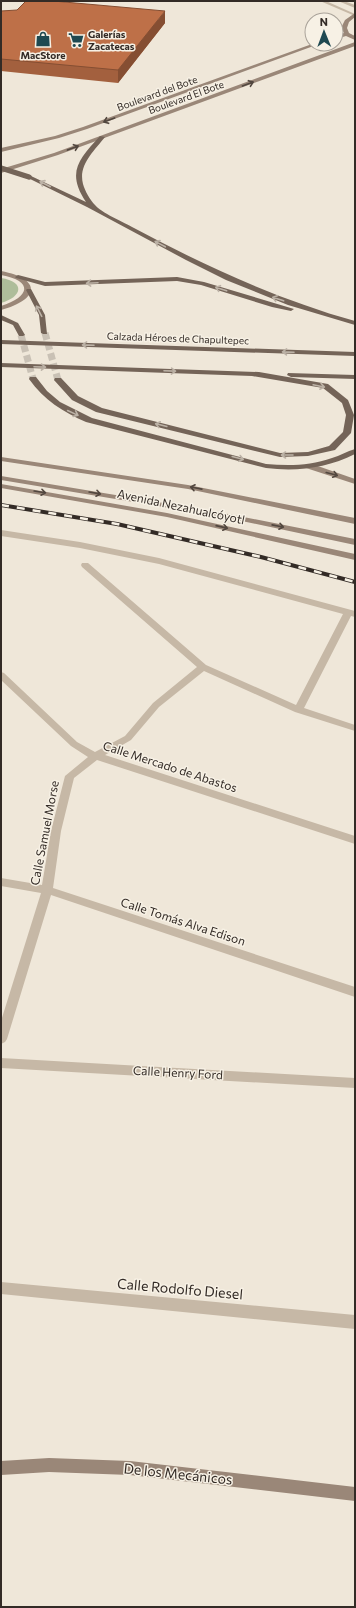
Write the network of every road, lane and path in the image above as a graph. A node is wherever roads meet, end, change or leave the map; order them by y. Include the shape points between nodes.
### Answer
1 (322, 1) edge
2 (340, 1) edge
3 (355, 7) edge
4 (354, 15) edge
5 (347, 34) junction
6 (344, 35) edge
7 (355, 38) edge
8 (355, 44) edge
9 (304, 48) edge
10 (102, 137) junction
11 (1, 150) edge
12 (1, 169) edge
13 (93, 208) junction
14 (3, 273) edge
15 (18, 277) junction
16 (28, 290) junction
17 (1, 308) edge
18 (1, 317) edge
19 (354, 323) edge
20 (46, 333) tunnel mouth
21 (21, 335) tunnel mouth
22 (1, 342) edge
23 (355, 354) edge
24 (1, 365) edge
25 (254, 374) junction
26 (355, 377) edge
27 (33, 379) tunnel mouth
28 (58, 380) tunnel mouth
29 (355, 451) edge
30 (1, 459) edge
31 (309, 466) junction
32 (1, 478) edge
33 (355, 482) edge
34 (1, 486) edge
35 (355, 516) edge
36 (344, 519) junction
37 (355, 521) edge
38 (1, 534) edge
39 (355, 542) edge
40 (355, 557) edge
41 (85, 565) dead end
42 (352, 613) edge
43 (203, 667) junction
44 (1, 675) edge
45 (298, 710) junction
46 (355, 728) edge
47 (95, 756) junction
48 (355, 840) edge
49 (1, 882) edge
50 (47, 890) junction
51 (355, 992) edge
52 (1, 1039) edge
53 (1, 1063) edge
54 (355, 1084) edge
55 (1, 1288) edge
56 (355, 1322) edge
57 (1, 1468) edge
58 (355, 1494) edge

1 - 4 street
2 - 3 street
4 - 5 main road via 346,21 344,28
5 - 6 main road
5 - 7 main road
10 -> 8 main road, Boulevard El Bote
9 -> 11 main road, Boulevard del Bote via 85,128
12 -> 10 main road, Boulevard El Bote via 23,165
10 - 13 main road via 80,166 78,176 80,186
13 -> 12 main road, bridge via 29,176
19 -> 13 main road via 272,298 189,260
14 - 15 main road
15 - 16 main road via 28,285
19 -> 15 main road via 274,306 202,283 177,279 45,284
16 - 17 main road via 20,302
20 -> 16 main road via 42,315
18 - 21 main road via 16,324
23 -> 22 main road, Calzada Héroes de Chapultepec
24 -> 25 main road
25 - 26 main road
25 -> 28 main road via 325,386 345,402 350,415 348,433 332,448 308,454 272,453 99,410 75,398
27 -> 31 main road via 40,390 52,400 89,420 266,466
29 - 31 main road via 318,466
36 -> 30 main road, Avenida Nezahualcóyotl via 188,487
31 -> 33 main road
32 -> 39 main road, Avenida Nezahualcóyotl via 218,514
34 -> 40 main road, Avenida Nezahualcóyotl via 167,515
35 - 36 main road
36 - 37 main road, Avenida Nezahualcóyotl
38 - 42 street via 80,545 159,561
41 - 43 street
42 - 45 street
43 - 45 street
43 - 47 street, Calle Samuel Morse via 156,705 128,738
44 - 47 street, Calle Mercado de Abastos via 74,744
45 - 46 street
47 - 48 street, Calle Mercado de Abastos
47 - 50 street, Calle Samuel Morse via 70,776 56,831
49 - 50 street, Calle Tomás Alva Edison
50 - 51 street, Calle Tomás Alva Edison
50 - 52 street, Calle Samuel Morse
53 - 54 street, Calle Henry Ford
55 - 56 street, Calle Rodolfo Diesel
57 - 58 main road, De los Mecánicos via 49,1465 130,1468

